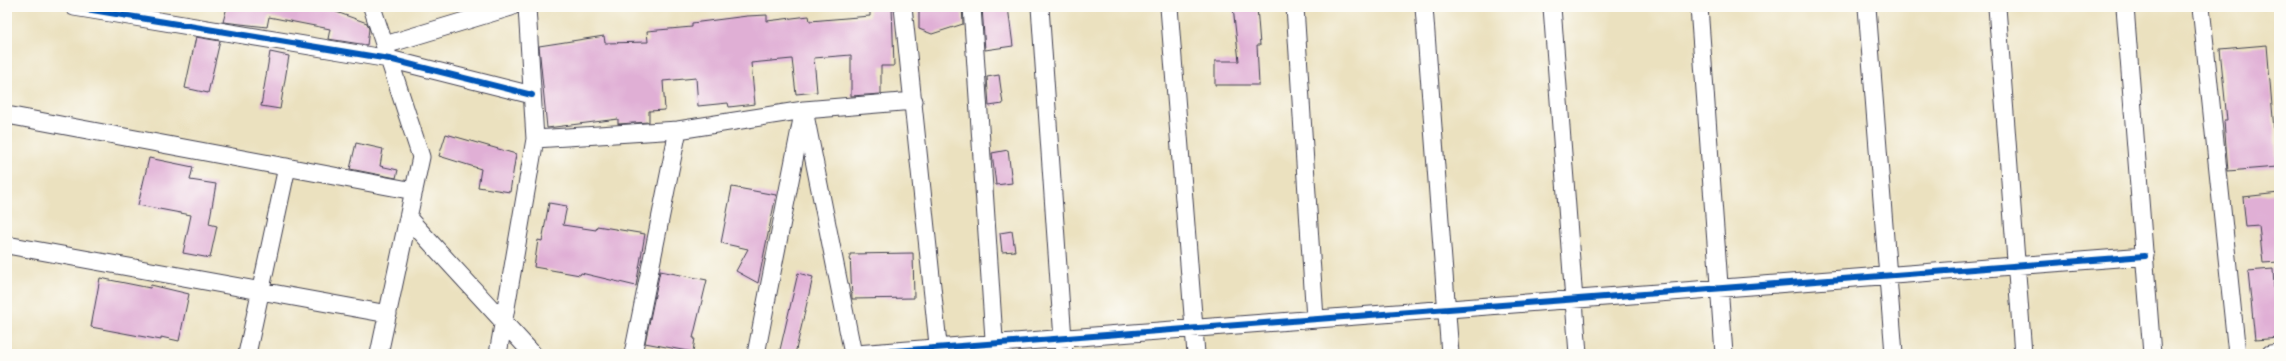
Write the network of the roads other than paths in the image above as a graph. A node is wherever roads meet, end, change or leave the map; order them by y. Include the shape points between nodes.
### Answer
1 (74, 7) edge
2 (372, 7) edge
3 (510, 7) edge
4 (528, 7) edge
5 (903, 7) edge
6 (972, 7) edge
7 (1040, 7) edge
8 (1169, 7) edge
9 (1295, 7) edge
10 (1424, 7) edge
11 (1552, 7) edge
12 (1699, 7) edge
13 (1867, 7) edge
14 (1997, 7) edge
15 (2125, 7) edge
16 (2201, 7) edge
17 (387, 52) junction
18 (532, 95) junction
19 (914, 101) junction
20 (804, 110) junction
21 (7, 115) edge
22 (678, 130) junction
23 (536, 139) junction
24 (287, 167) junction
25 (414, 191) junction
26 (408, 218) junction
27 (7, 245) edge
28 (2144, 256) junction
29 (2017, 266) junction
30 (1888, 276) junction
31 (1719, 288) junction
32 (261, 291) junction
33 (1574, 299) junction
34 (1446, 309) junction
35 (388, 314) junction
36 (1315, 319) junction
37 (504, 322) junction
38 (1194, 328) junction
39 (1063, 346) edge
40 (995, 349) edge
41 (939, 351) edge
42 (2279, 353) edge
43 (247, 354) edge
44 (379, 354) edge
45 (498, 354) edge
46 (533, 354) edge
47 (633, 354) edge
48 (756, 354) edge
49 (855, 354) edge
50 (1196, 354) edge
51 (1450, 354) edge
52 (1578, 354) edge
53 (1724, 354) edge
54 (1894, 354) edge
55 (2023, 354) edge
56 (2152, 354) edge
57 (2237, 354) edge
58 (2270, 354) edge

1 - 17 street
2 - 17 street
3 - 17 street
4 - 18 street
5 - 19 street
6 - 40 street
7 - 39 street
8 - 38 street
9 - 36 street
10 - 34 street
11 - 33 street
12 - 31 street
13 - 30 street
14 - 29 street
15 - 28 street
16 - 57 street
17 - 18 street
17 - 25 street via 421,157
18 - 23 street
19 - 20 street
19 - 41 street
20 - 22 street
20 - 48 street
20 - 49 street
21 - 24 street
22 - 23 street
22 - 47 street
23 - 37 street
24 - 25 street
24 - 32 street
25 - 26 street
26 - 35 street
26 - 37 street
27 - 32 street
28 - 29 street
28 - 56 street
29 - 30 street
29 - 55 street
30 - 31 street
30 - 54 street
31 - 33 street
31 - 53 street
32 - 35 street
32 - 43 street
33 - 34 street
33 - 52 street
34 - 36 street
34 - 51 street
35 - 44 street
36 - 38 street
37 - 45 street
37 - 46 street
38 - 39 street
38 - 50 street
39 - 40 street
40 - 41 street
41 - 49 street
42 - 58 street

